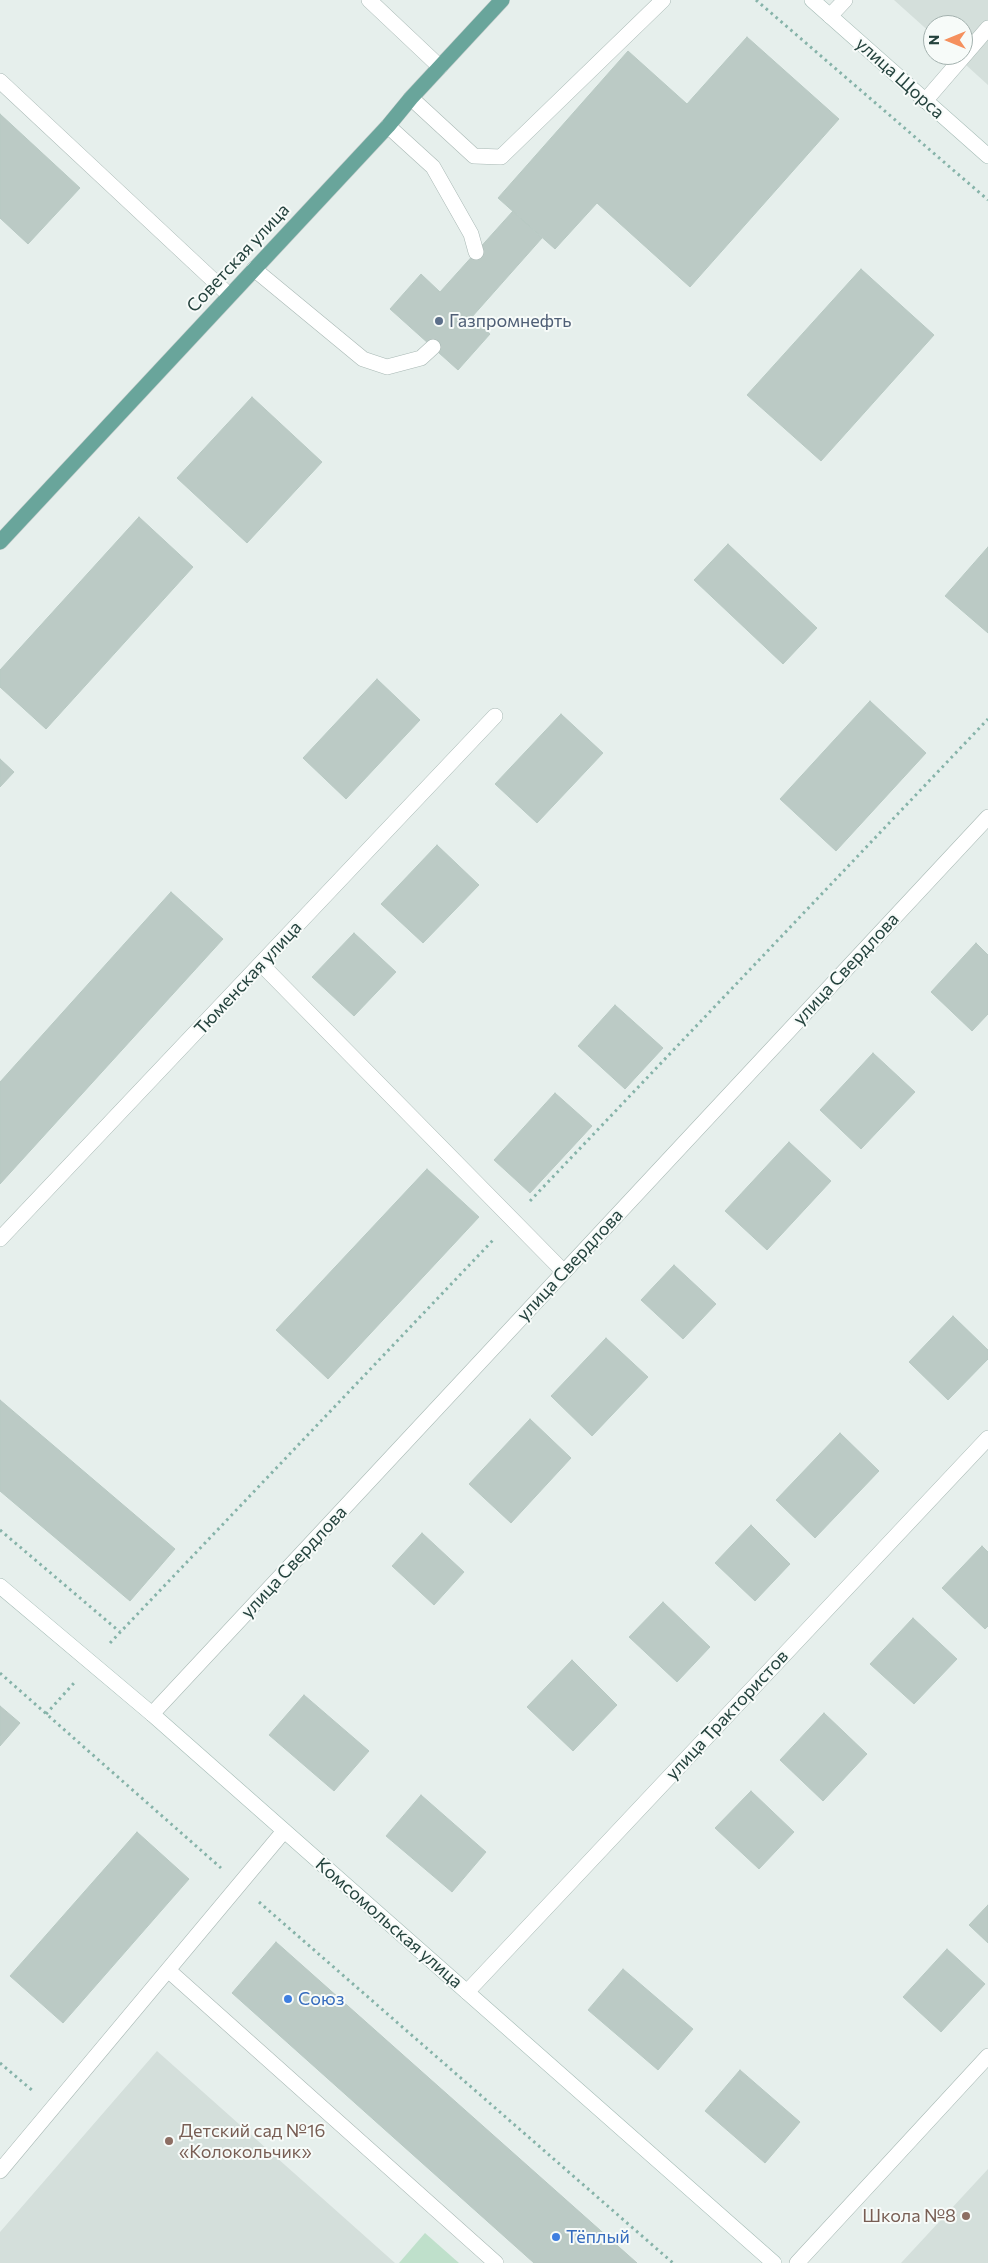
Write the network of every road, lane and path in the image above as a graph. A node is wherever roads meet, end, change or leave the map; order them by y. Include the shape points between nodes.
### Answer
1 (369, 0) edge
2 (502, 0) edge
3 (663, 0) edge
4 (756, 0) edge
5 (812, 0) edge
6 (845, 0) edge
7 (830, 16) junction
8 (988, 28) edge
9 (440, 67) junction
10 (0, 81) edge
11 (411, 98) junction
12 (925, 100) junction
13 (388, 126) junction
14 (988, 156) edge
15 (988, 200) edge
16 (476, 252) dead end
17 (254, 269) junction
18 (229, 295) junction
19 (433, 347) dead end
20 (0, 542) edge
21 (495, 716) dead end
22 (988, 816) edge
23 (261, 964) junction
24 (0, 1239) edge
25 (564, 1272) junction
26 (988, 1438) edge
27 (0, 1530) edge
28 (0, 1586) edge
29 (120, 1632) dead end
30 (0, 1674) edge
31 (152, 1714) junction
32 (284, 1831) junction
33 (239, 1884) junction
34 (168, 1970) junction
35 (467, 1992) junction
36 (988, 2056) edge
37 (0, 2062) edge
38 (53, 2108) junction
39 (0, 2172) edge
40 (496, 2263) edge
41 (673, 2263) edge
42 (774, 2263) edge
43 (797, 2263) edge

1 - 9 street
2 - 9 main road, Советская улица
3 - 11 street via 501,157 474,156
4 - 15 path
5 - 7 street, улица Щорса
6 - 7 street
7 - 12 street, улица Щорса
8 - 12 street
9 - 11 main road, Советская улица
10 - 18 street
11 - 13 main road, Советская улица
12 - 14 street, улица Щорса
13 - 16 street via 433,167 471,234
13 - 17 main road, Советская улица
17 - 18 main road, Советская улица
17 - 19 street via 363,359 387,367 421,358
18 - 20 main road, Советская улица
21 - 23 street, Тюменская улица
22 - 25 street, улица Свердлова
23 - 24 street, Тюменская улица
23 - 25 street
25 - 31 street, улица Свердлова
26 - 35 street, улица Трактористов
27 - 29 path
28 - 31 street, Комсомольская улица
30 - 33 path
31 - 32 street, Комсомольская улица
32 - 33 street
32 - 35 street, Комсомольская улица
33 - 34 street
33 - 41 path
34 - 38 street
34 - 40 street
35 - 42 street, Комсомольская улица
36 - 43 street
37 - 38 path
38 - 39 street

